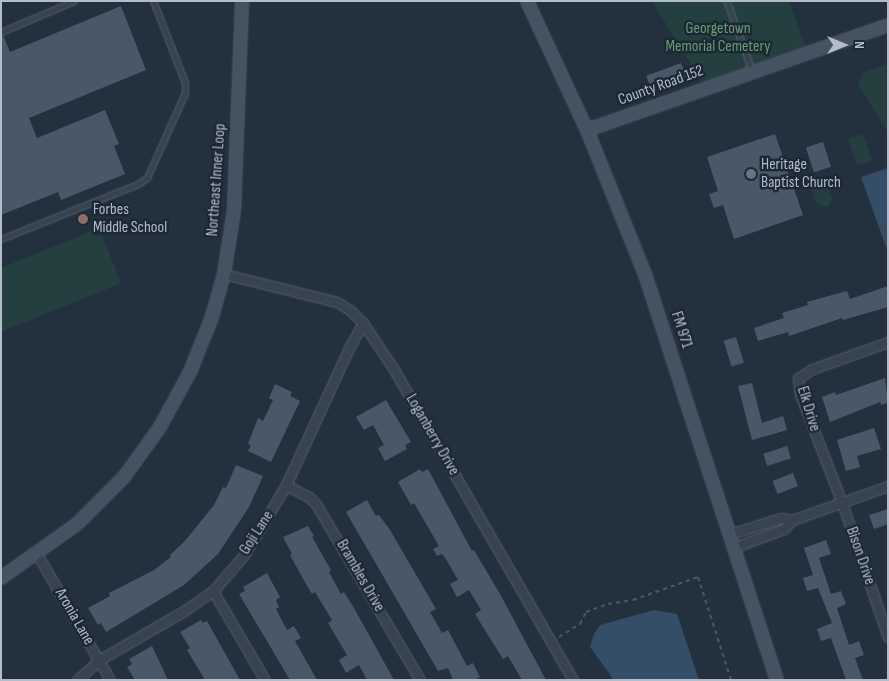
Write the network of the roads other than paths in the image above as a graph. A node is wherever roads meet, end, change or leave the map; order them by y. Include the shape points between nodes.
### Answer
1 (74, 1) edge
2 (153, 1) edge
3 (242, 1) edge
4 (527, 1) edge
5 (727, 1) edge
6 (888, 25) edge
7 (1, 32) edge
8 (752, 70) junction
9 (588, 130) junction
10 (1, 239) edge
11 (224, 274) junction
12 (363, 323) junction
13 (888, 342) edge
14 (286, 485) junction
15 (888, 486) edge
16 (842, 503) junction
17 (792, 520) junction
18 (730, 534) junction
19 (734, 547) junction
20 (37, 554) junction
21 (1, 578) edge
22 (213, 590) junction
23 (888, 637) edge
24 (99, 660) junction
25 (77, 680) edge
26 (110, 680) edge
27 (265, 680) edge
28 (420, 680) edge
29 (573, 680) edge
30 (777, 680) edge

1 - 7 lane
2 - 10 lane via 185,83 185,93 147,178
3 - 11 main road, Northeast Inner Loop via 234,210
4 - 9 main road, FM 971 / FM 971
5 - 8 lane
6 - 8 main road, County Road 152
8 - 9 main road, County Road 152
9 - 18 main road, FM 971 / FM 971 via 645,274
11 - 12 street, Loganberry Drive via 337,302
11 - 20 main road, Northeast Inner Loop via 212,317 190,372 160,427 124,477 77,524
12 - 14 street, Goji Lane
12 - 29 street, Loganberry Drive
13 - 16 street, Elk Drive via 812,369 798,378 800,394
14 - 22 street, Goji Lane via 244,556
14 - 28 street, Brambles Drive via 309,497 324,515
15 - 16 street
16 - 17 street
16 - 23 street, Bison Drive
17 - 18 street via 780,518
17 - 19 street via 784,529
18 - 19 main road, FM 971 / FM 971
19 - 30 main road, FM 971 / FM 971
20 - 21 main road, Northeast Inner Loop
20 - 24 street, Aronia Lane
22 - 24 street, Goji Lane via 184,611
22 - 27 street
24 - 25 street, Goji Lane
24 - 26 street, Aronia Lane

